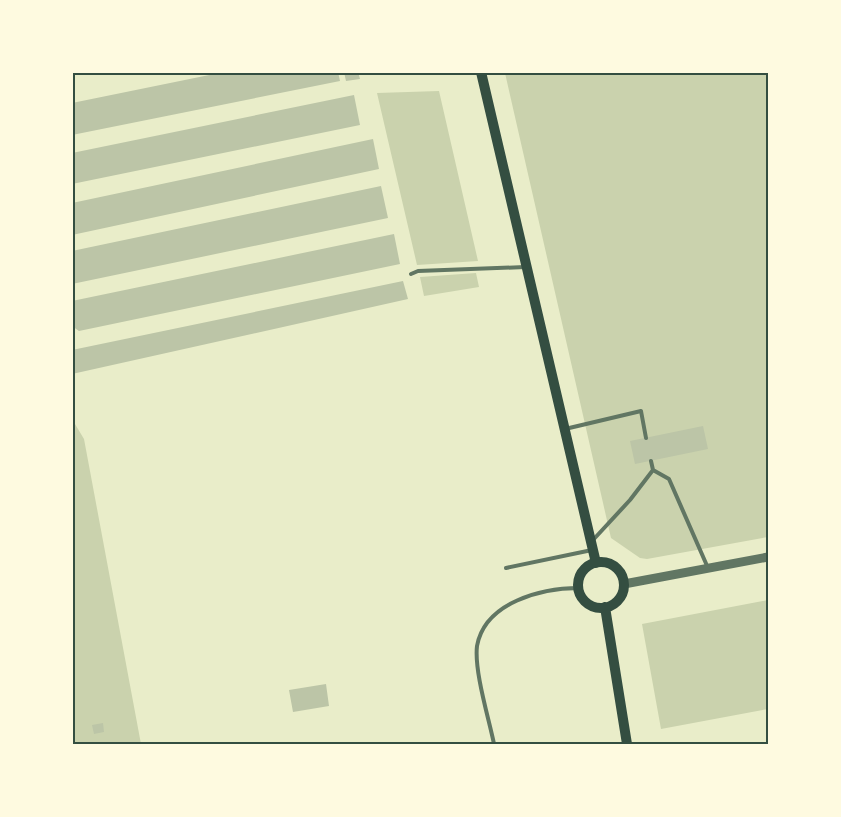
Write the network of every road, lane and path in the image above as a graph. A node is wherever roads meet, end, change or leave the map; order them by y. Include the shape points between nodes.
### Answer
1 (481, 72) edge
2 (527, 267) junction
3 (411, 274) dead end
4 (564, 429) junction
5 (646, 438) dead end
6 (651, 460) dead end
7 (653, 470) junction
8 (592, 546) junction
9 (768, 557) edge
10 (596, 563) junction
11 (506, 568) dead end
12 (708, 568) junction
13 (624, 584) junction
14 (579, 588) junction
15 (605, 607) junction
16 (494, 744) edge
17 (627, 744) edge

1 - 2 main road
2 - 3 lane via 418,271
2 - 4 main road
4 - 5 lane via 641,411
4 - 8 main road
6 - 7 lane
7 - 8 lane
7 - 12 lane via 669,479
8 - 10 main road
8 - 11 lane
9 - 12 street
10 - 13 main road via 617,568
10 - 14 main road via 584,571
12 - 13 street
13 - 15 main road via 618,601
14 - 15 main road via 589,604
14 - 16 lane via 536,594 510,604 488,621 482,632 477,646 477,664
15 - 17 main road

